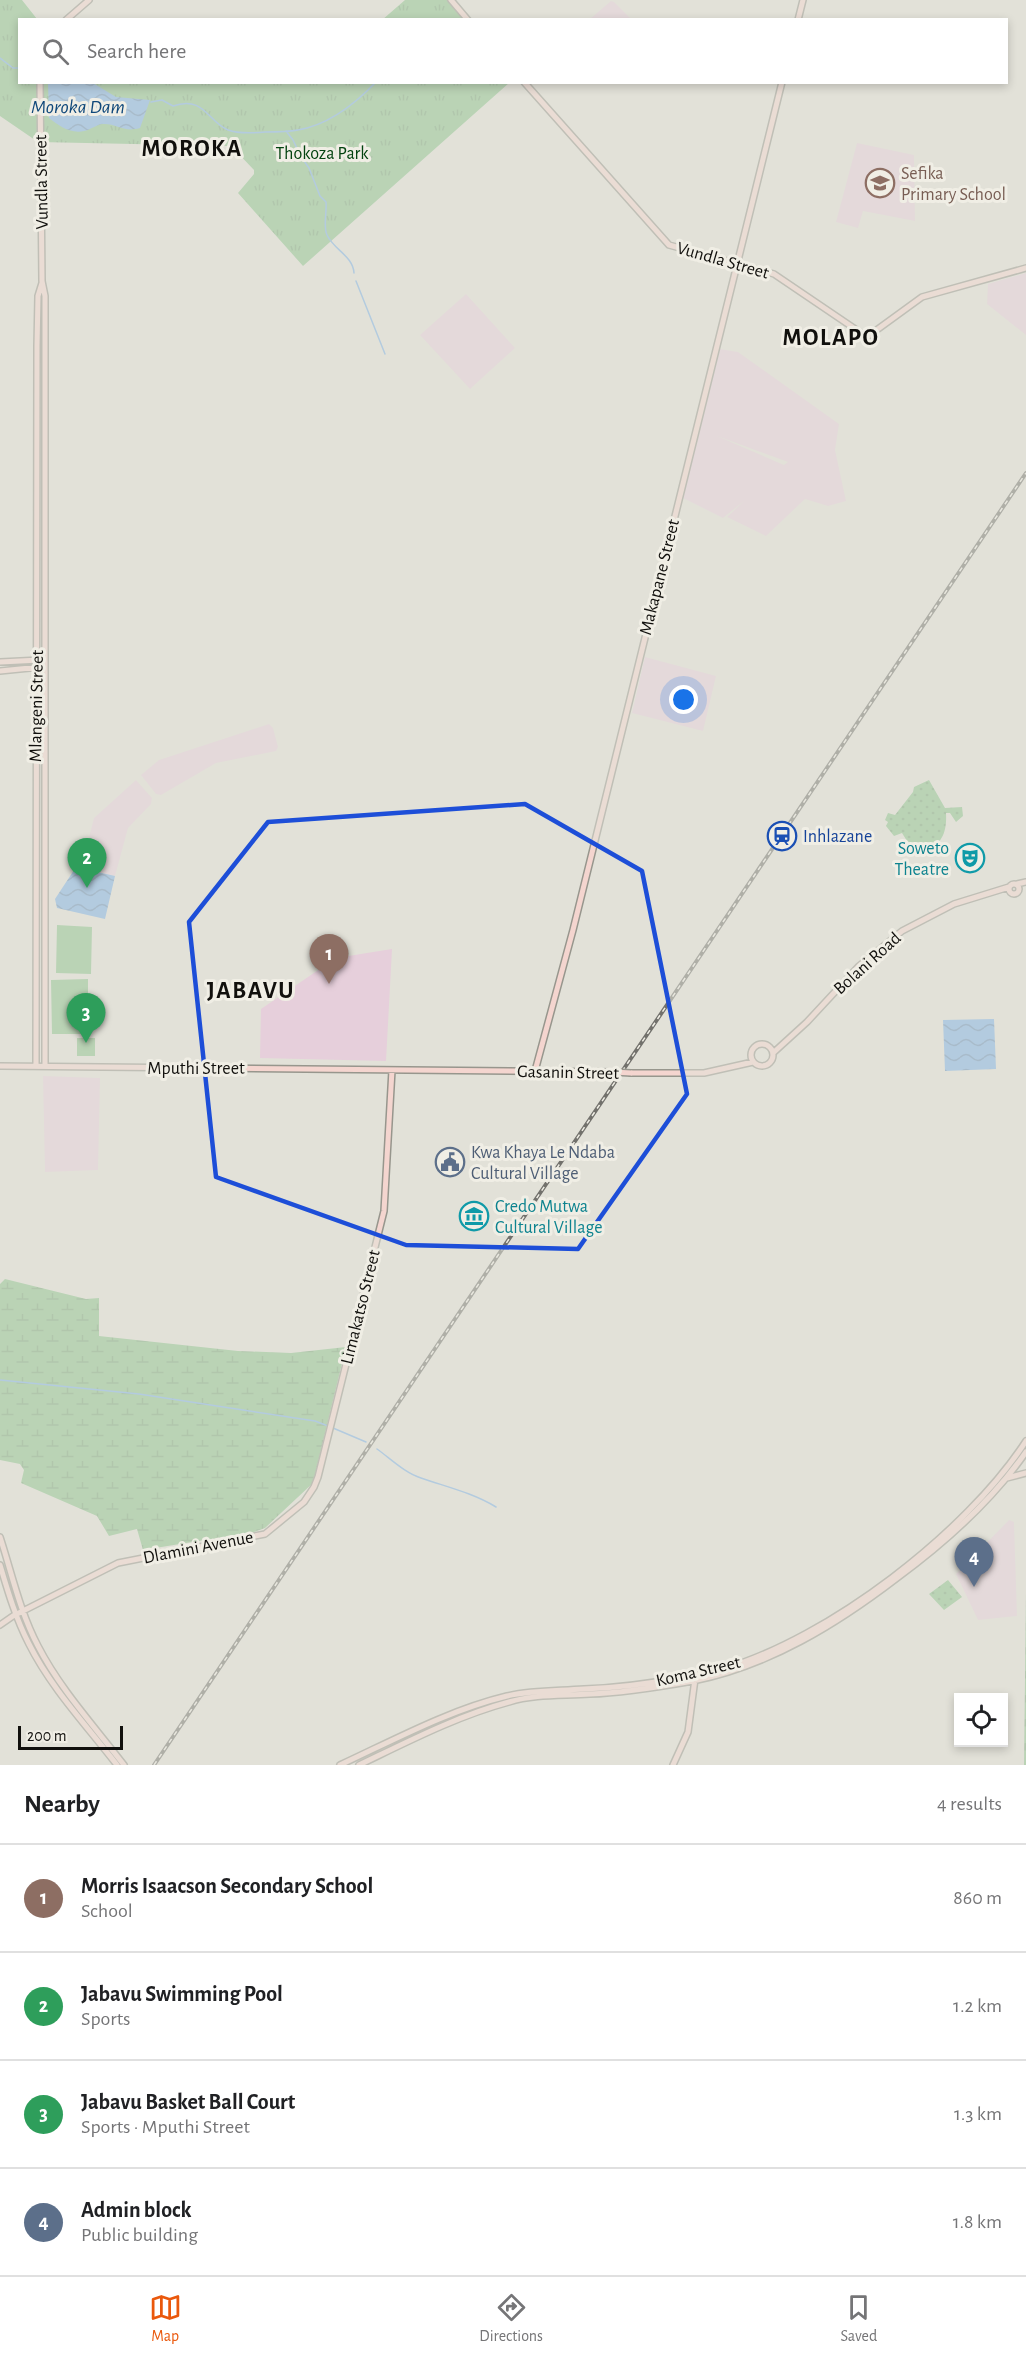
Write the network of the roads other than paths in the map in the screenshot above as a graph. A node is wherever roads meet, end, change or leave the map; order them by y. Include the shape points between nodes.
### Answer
1 (89, 0) edge
2 (451, 0) edge
3 (803, 0) edge
4 (68, 18) edge
5 (466, 18) edge
6 (798, 18) edge
7 (39, 84) edge
8 (526, 84) edge
9 (781, 84) edge
10 (736, 263) junction
11 (1026, 268) edge
12 (42, 281) junction
13 (36, 346) joint
14 (44, 346) joint
15 (0, 662) edge
16 (41, 662) junction
17 (37, 669) junction
18 (0, 671) edge
19 (1026, 882) edge
20 (1018, 887) junction
21 (1026, 888) edge
22 (771, 1050) junction
23 (752, 1059) junction
24 (0, 1066) edge
25 (36, 1066) junction
26 (45, 1066) junction
27 (392, 1070) junction
28 (535, 1071) junction
29 (1026, 1441) edge
30 (1026, 1452) edge
31 (1016, 1460) junction
32 (1026, 1466) edge
33 (1026, 1473) edge
34 (1005, 1479) junction
35 (276, 1526) joint
36 (0, 1538) edge
37 (0, 1565) edge
38 (18, 1597) junction
39 (33, 1606) junction
40 (23, 1611) junction
41 (16, 1614) junction
42 (0, 1625) edge
43 (22, 1629) junction
44 (695, 1677) junction
45 (117, 1765) edge
46 (124, 1765) edge
47 (340, 1765) edge
48 (359, 1765) edge
49 (673, 1765) edge

1 - 4 street
2 - 5 street
3 - 6 street
7 - 12 street, Vundla Street
8 - 10 street, Vundla Street via 669,245
9 - 10 street, Makapane Street
10 - 11 street, Vundla Street via 774,274 867,338 922,297
10 - 28 street, Makapane Street
12 - 13 street, Vundla Street
12 - 14 street, Vundla Street
13 - 16 street, Mlangeni Street
14 - 16 street, Mlangeni Street
15 - 16 street
16 - 17 street, Mlangeni Street
16 - 26 street, Mlangeni Street
17 - 18 street
17 - 25 street, Mlangeni Street
19 - 20 street
20 - 21 street
20 - 22 street, Bolani Road via 1015,894 1010,889 998,891 938,911 892,938 859,966 807,1022
22 - 23 street via 765,1044 757,1045 752,1050
22 - 23 street via 772,1060 766,1065 759,1066
23 - 28 street, Gasanin Street, bridge via 704,1073
24 - 25 street, Mputhi Street
25 - 26 street, Mputhi Street
26 - 27 street, Mputhi Street
27 - 28 street, Gasanin Street
27 - 35 street, Limakatso Street via 385,1203 330,1427 314,1488
29 - 31 street, Koma Street
30 - 31 street, Koma Street
31 - 32 street
31 - 34 street, Koma Street
31 - 44 street, Koma Street via 943,1537 837,1615 790,1641
33 - 34 street
34 - 44 street, Koma Street via 946,1541 844,1617 779,1652 729,1672
35 - 39 street, Dlamini Avenue via 259,1536 118,1563
36 - 38 street
37 - 41 street
38 - 39 street
38 - 40 street
39 - 40 street, Dlamini Avenue
40 - 41 street, Dlamini Avenue
40 - 46 street via 52,1670
41 - 42 street, Dlamini Avenue
41 - 43 street
42 - 43 street via 13,1622
43 - 45 street via 51,1679
44 - 47 street, Koma Street via 505,1696 439,1719
44 - 48 street, Koma Street via 606,1693 510,1701
44 - 49 street via 688,1732

